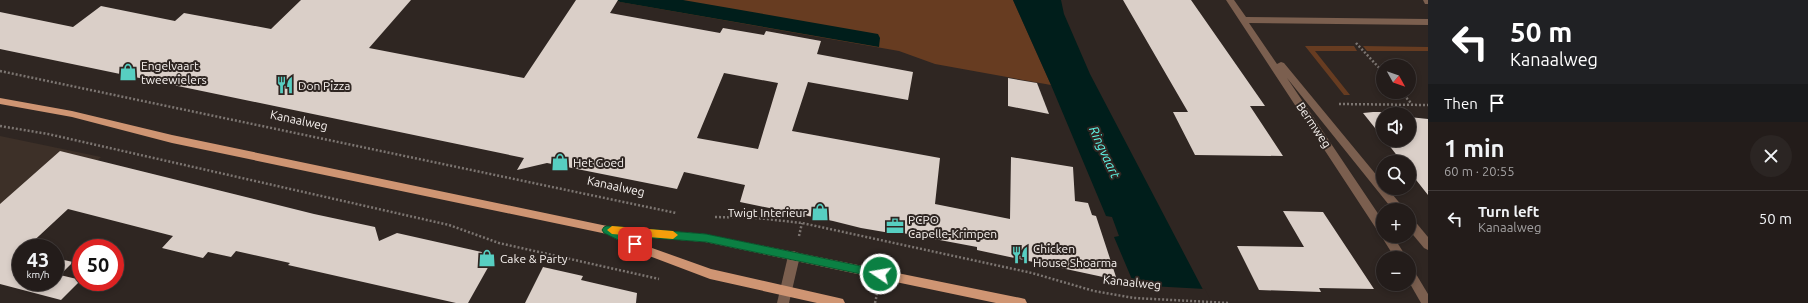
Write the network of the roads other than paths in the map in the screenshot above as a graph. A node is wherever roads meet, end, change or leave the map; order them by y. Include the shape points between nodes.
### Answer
1 (1230, 0) edge
2 (1244, 20) junction
3 (1428, 22) edge
4 (0, 101) edge
5 (1393, 203) edge
6 (1376, 219) edge
7 (607, 230) junction
8 (1416, 230) edge
9 (1428, 245) edge
10 (794, 256) junction
11 (1416, 284) edge
12 (786, 291) junction
13 (783, 303) edge
14 (839, 303) edge
15 (1021, 303) edge
16 (1427, 303) edge

1 - 2 street, Bermweg
2 - 3 street
2 - 5 street, Bermweg
2 - 6 street, Bermweg
4 - 7 main road via 72,114 172,139
7 - 10 main road via 706,238
7 - 12 main road via 680,264 710,274
8 - 9 street
10 - 12 street
10 - 15 main road
11 - 16 street
12 - 13 street
12 - 14 main road

